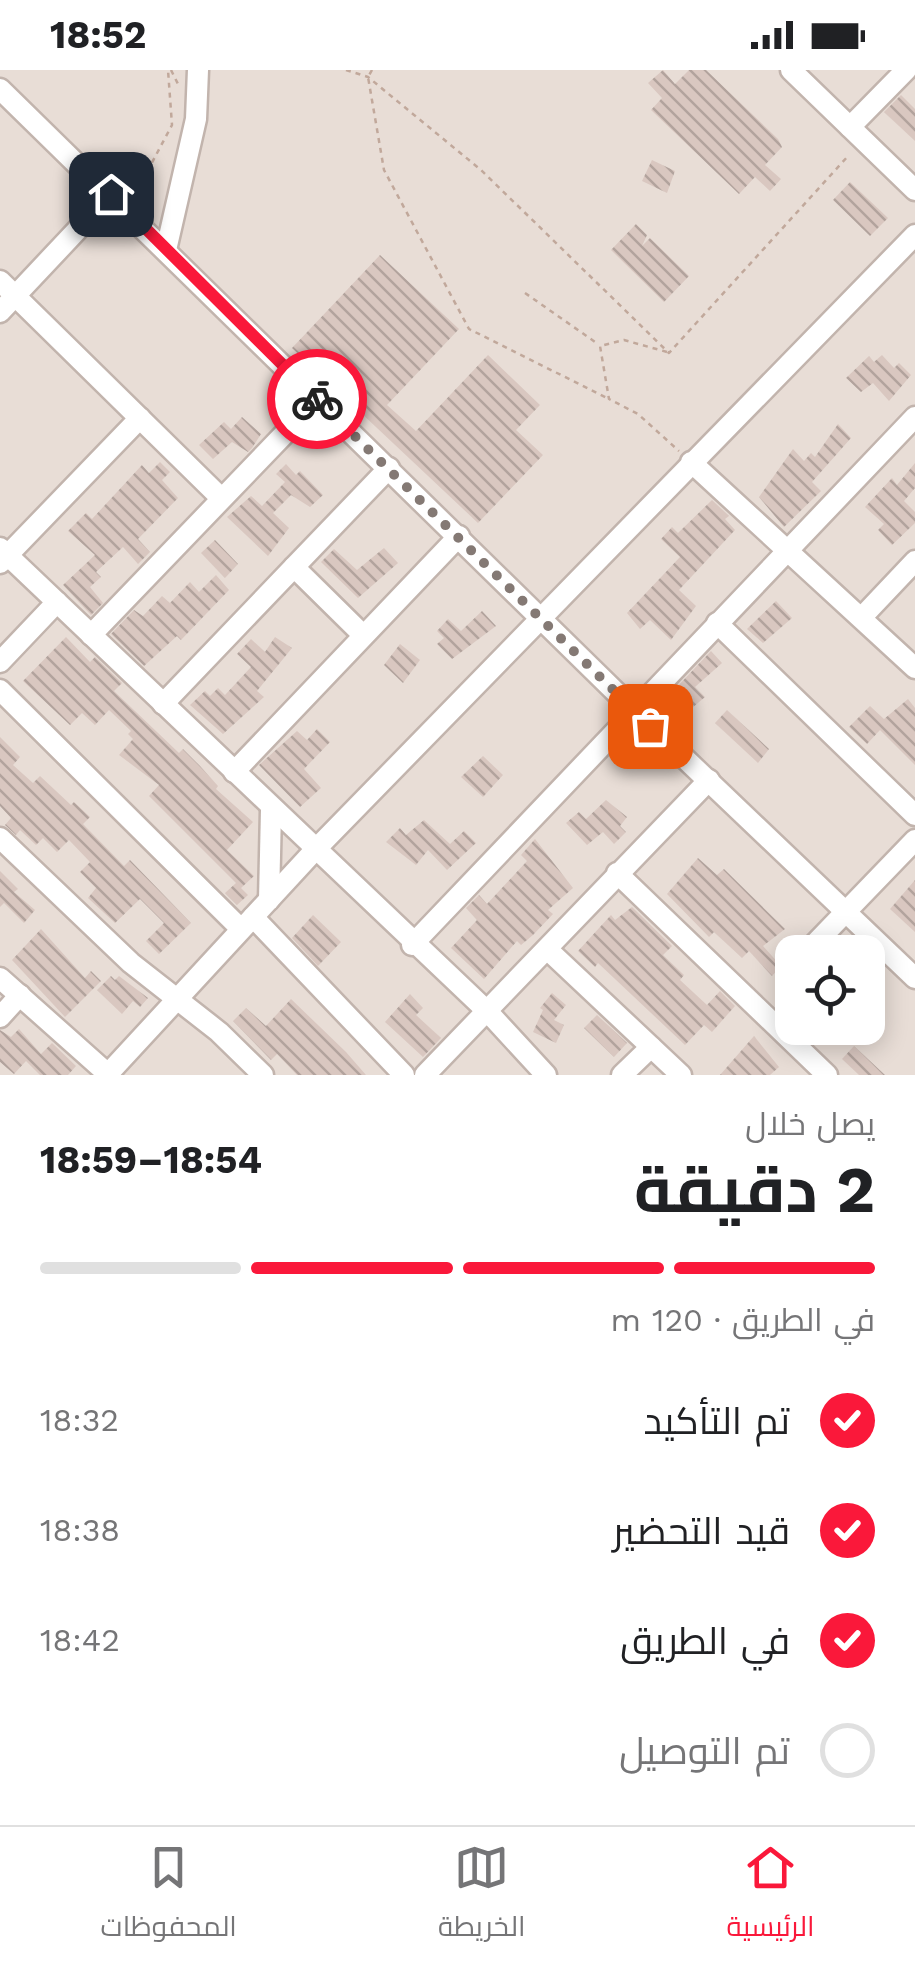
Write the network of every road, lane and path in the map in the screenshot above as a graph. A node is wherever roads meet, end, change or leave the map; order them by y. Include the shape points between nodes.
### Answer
1 (168, 70) edge
2 (198, 70) edge
3 (346, 70) edge
4 (372, 70) edge
5 (790, 70) edge
6 (906, 70) edge
7 (368, 77) junction
8 (0, 89) edge
9 (856, 133) junction
10 (915, 190) edge
11 (111, 194) junction
12 (915, 235) edge
13 (166, 250) junction
14 (8, 288) edge
15 (525, 294) dead end
16 (0, 312) edge
17 (600, 346) junction
18 (669, 352) junction
19 (318, 399) junction
20 (608, 399) junction
21 (915, 417) edge
22 (140, 418) junction
23 (691, 462) junction
24 (390, 468) junction
25 (221, 498) junction
26 (459, 536) junction
27 (787, 552) junction
28 (2, 555) edge
29 (915, 561) edge
30 (294, 567) junction
31 (57, 602) junction
32 (540, 616) junction
33 (863, 616) junction
34 (717, 623) junction
35 (91, 635) junction
36 (364, 635) junction
37 (0, 662) edge
38 (915, 668) edge
39 (0, 690) edge
40 (163, 704) junction
41 (633, 709) junction
42 (234, 772) junction
43 (709, 780) junction
44 (271, 810) junction
45 (915, 814) edge
46 (0, 838) edge
47 (915, 840) edge
48 (314, 851) junction
49 (618, 872) junction
50 (269, 900) junction
51 (847, 910) junction
52 (247, 923) junction
53 (823, 935) edge
54 (412, 945) junction
55 (547, 949) junction
56 (0, 978) edge
57 (915, 978) edge
58 (20, 994) junction
59 (176, 999) junction
60 (488, 1012) junction
61 (0, 1016) edge
62 (651, 1047) junction
63 (108, 1075) edge
64 (263, 1075) edge
65 (404, 1075) edge
66 (425, 1075) edge
67 (546, 1075) edge
68 (622, 1075) edge
69 (681, 1075) edge
70 (827, 1075) edge

1 - 11 path via 172,125 164,147 139,187
2 - 13 street via 196,118
3 - 7 path
4 - 7 path
5 - 9 street
6 - 9 street
7 - 18 path via 482,170
7 - 20 path via 384,170 469,329
8 - 11 street
9 - 10 street
9 - 18 path
11 - 13 street
11 - 14 street
12 - 23 street
13 - 19 street
14 - 16 street
14 - 22 street
15 - 17 path
17 - 18 path via 624,340
17 - 20 path
19 - 24 street
19 - 25 street
20 - 23 path via 638,414
21 - 27 street
22 - 25 street
22 - 28 street
23 - 27 street
23 - 32 street
24 - 26 street
24 - 30 street
25 - 35 street
26 - 32 street
26 - 36 street
27 - 33 street
27 - 34 street
28 - 31 street
29 - 33 street
30 - 36 street
30 - 40 street
31 - 35 street
31 - 37 street
32 - 41 street
32 - 48 street
33 - 38 street
34 - 41 street
34 - 45 street
35 - 40 street
36 - 42 street
39 - 52 street
40 - 42 street
41 - 43 street
41 - 54 street
42 - 44 street
43 - 49 street
43 - 51 street
44 - 48 street
44 - 50 street
46 - 59 street
47 - 51 street
48 - 50 street
48 - 54 street
49 - 55 street
49 - 70 street
50 - 52 street
51 - 53 street
51 - 57 street
52 - 59 street
52 - 65 street
54 - 60 street
55 - 60 street
55 - 62 street
56 - 58 street
58 - 61 street
58 - 63 street
59 - 63 street
59 - 64 street
60 - 66 street
60 - 67 street
62 - 68 street
62 - 69 street

